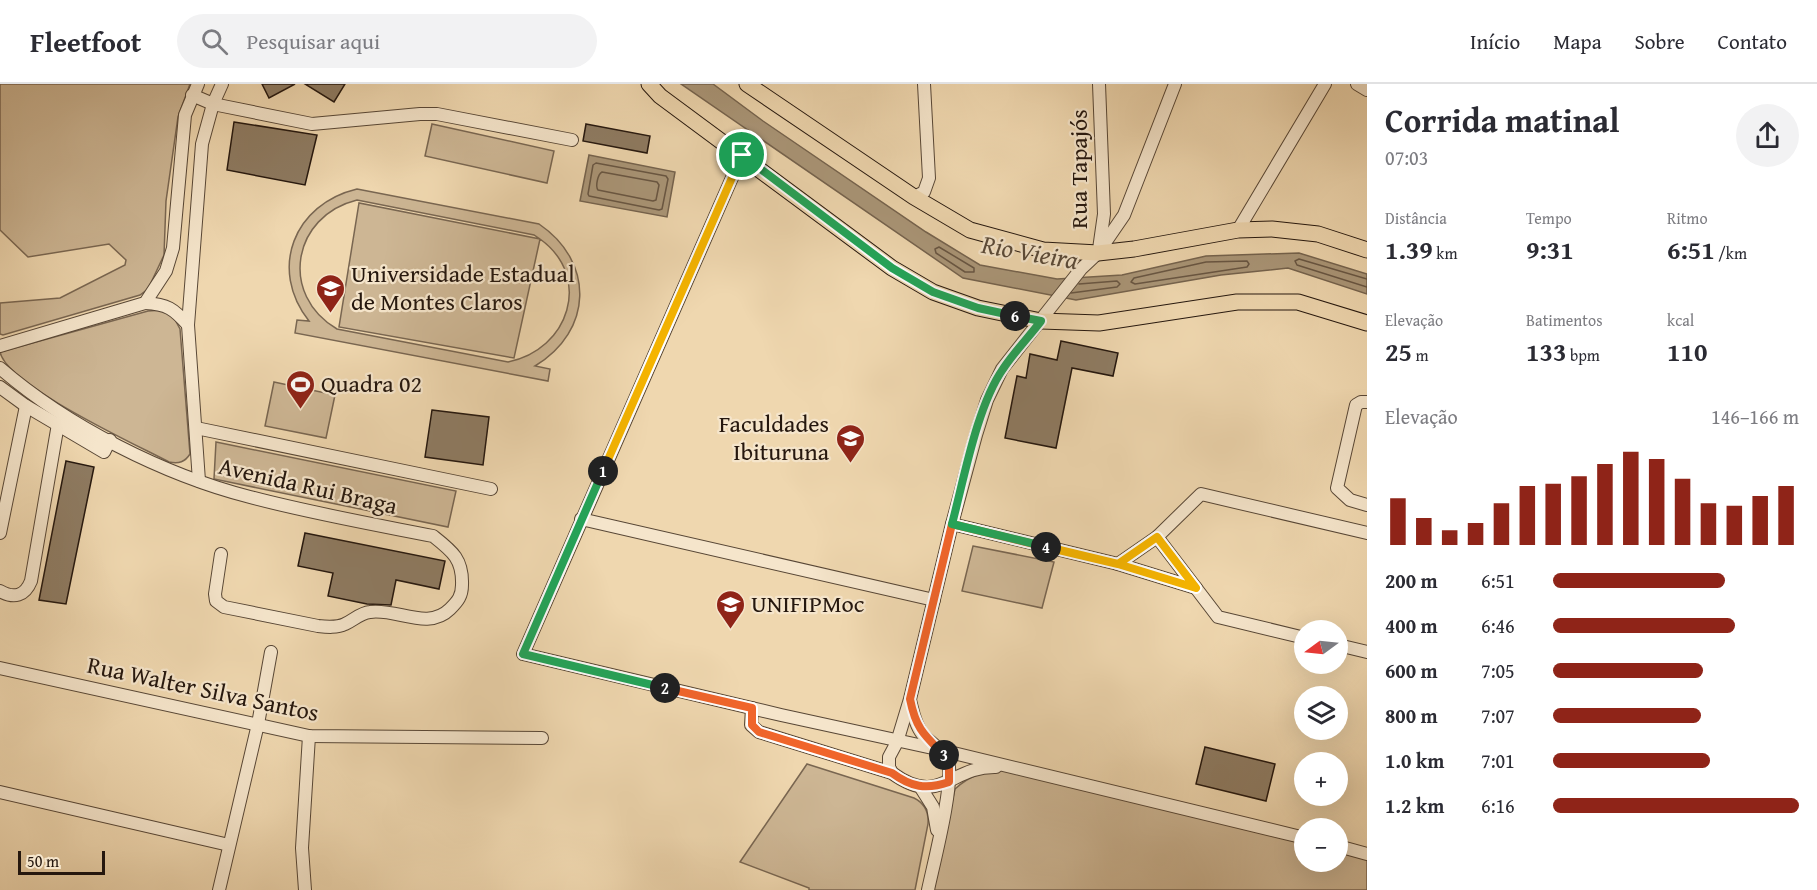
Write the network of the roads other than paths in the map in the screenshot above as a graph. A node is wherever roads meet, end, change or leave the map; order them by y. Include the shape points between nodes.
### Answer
1 (222, 84) edge
2 (648, 84) edge
3 (924, 84) edge
4 (1099, 84) edge
5 (1175, 84) edge
6 (1325, 84) edge
7 (1357, 84) edge
8 (752, 86) edge
9 (195, 90) edge
10 (1367, 90) edge
11 (213, 104) junction
12 (572, 140) dead end
13 (742, 155) junction
14 (914, 197) junction
15 (1238, 230) junction
16 (1367, 250) edge
17 (1098, 253) junction
18 (145, 303) junction
19 (1041, 321) junction
20 (1367, 323) edge
21 (188, 326) junction
22 (0, 346) edge
23 (0, 368) edge
24 (0, 387) edge
25 (1367, 402) edge
26 (26, 406) junction
27 (58, 424) junction
28 (196, 428) junction
29 (107, 446) junction
30 (199, 481) junction
31 (491, 489) dead end
32 (1367, 505) edge
33 (581, 519) junction
34 (952, 524) junction
35 (0, 533) edge
36 (1367, 533) edge
37 (1157, 537) junction
38 (1141, 549) junction
39 (221, 554) dead end
40 (1118, 564) junction
41 (1150, 574) junction
42 (1196, 588) junction
43 (0, 591) edge
44 (934, 600) junction
45 (1294, 635) edge
46 (1348, 647) edge
47 (272, 652) dead end
48 (1367, 652) edge
49 (0, 668) edge
50 (910, 699) junction
51 (752, 708) junction
52 (781, 716) junction
53 (258, 724) junction
54 (309, 736) junction
55 (542, 738) dead end
56 (774, 738) junction
57 (897, 742) junction
58 (937, 749) junction
59 (1013, 767) junction
60 (892, 773) junction
61 (949, 782) junction
62 (921, 788) junction
63 (0, 792) edge
64 (1294, 835) edge
65 (939, 840) junction
66 (229, 845) junction
67 (1348, 849) edge
68 (1367, 854) edge
69 (219, 890) edge
70 (305, 890) edge
71 (928, 890) edge

1 - 11 street
2 - 13 main road
3 - 14 street via 929,178 924,192
4 - 17 street, Rua Tapajós via 1104,214
5 - 17 street via 1124,215
6 - 15 street
7 - 10 street
8 - 14 main road
9 - 11 street
9 - 18 street via 185,115 173,248 166,271
11 - 12 street via 312,124 437,114
11 - 21 street via 202,144
13 - 19 main road via 892,268 933,292 978,308
13 - 33 street
14 - 17 main road via 970,230 1044,250
15 - 16 main road via 1318,234
15 - 17 main road
17 - 19 street
18 - 21 street via 162,304
18 - 22 street
19 - 20 main road via 1099,323 1237,302 1298,302
19 - 34 street via 1002,369 987,400
21 - 28 street
23 - 29 street, Avenida Rui Braga via 27,392
24 - 26 street, Avenida Rui Braga
25 - 32 street via 1356,405 1337,488 1350,500
26 - 27 street, Avenida Rui Braga
26 - 35 street
27 - 29 street, Avenida Rui Braga
27 - 43 street via 31,581 27,591 20,594
28 - 30 street
28 - 31 street
29 - 30 street, Avenida Rui Braga
30 - 39 street, Avenida Rui Braga via 288,507 433,536 453,551 462,575 462,594 446,613 433,620 370,612 331,627 224,608 215,594
33 - 44 street
33 - 51 street via 523,654
34 - 40 street
34 - 44 street
36 - 37 street via 1201,494
37 - 38 street
37 - 42 street
38 - 40 street
38 - 41 street via 1140,562
40 - 41 street
41 - 42 street
42 - 45 street via 1218,616
44 - 50 street
46 - 48 street
47 - 53 street
49 - 53 street, Rua Walter Silva Santos
50 - 57 street
50 - 58 street via 921,732
51 - 52 street
51 - 56 street via 752,725
52 - 56 street via 772,727
52 - 57 street
53 - 54 street, Rua Walter Silva Santos
53 - 66 street
54 - 55 street, Rua Walter Silva Santos
54 - 70 street via 302,848
56 - 60 street
57 - 58 street
57 - 60 street via 890,758
58 - 59 street
58 - 61 street via 949,763
59 - 61 street via 985,767
59 - 64 street
60 - 62 street
61 - 62 street
61 - 65 street
62 - 65 street via 933,807
63 - 66 street
65 - 71 street
66 - 69 street
67 - 68 street

